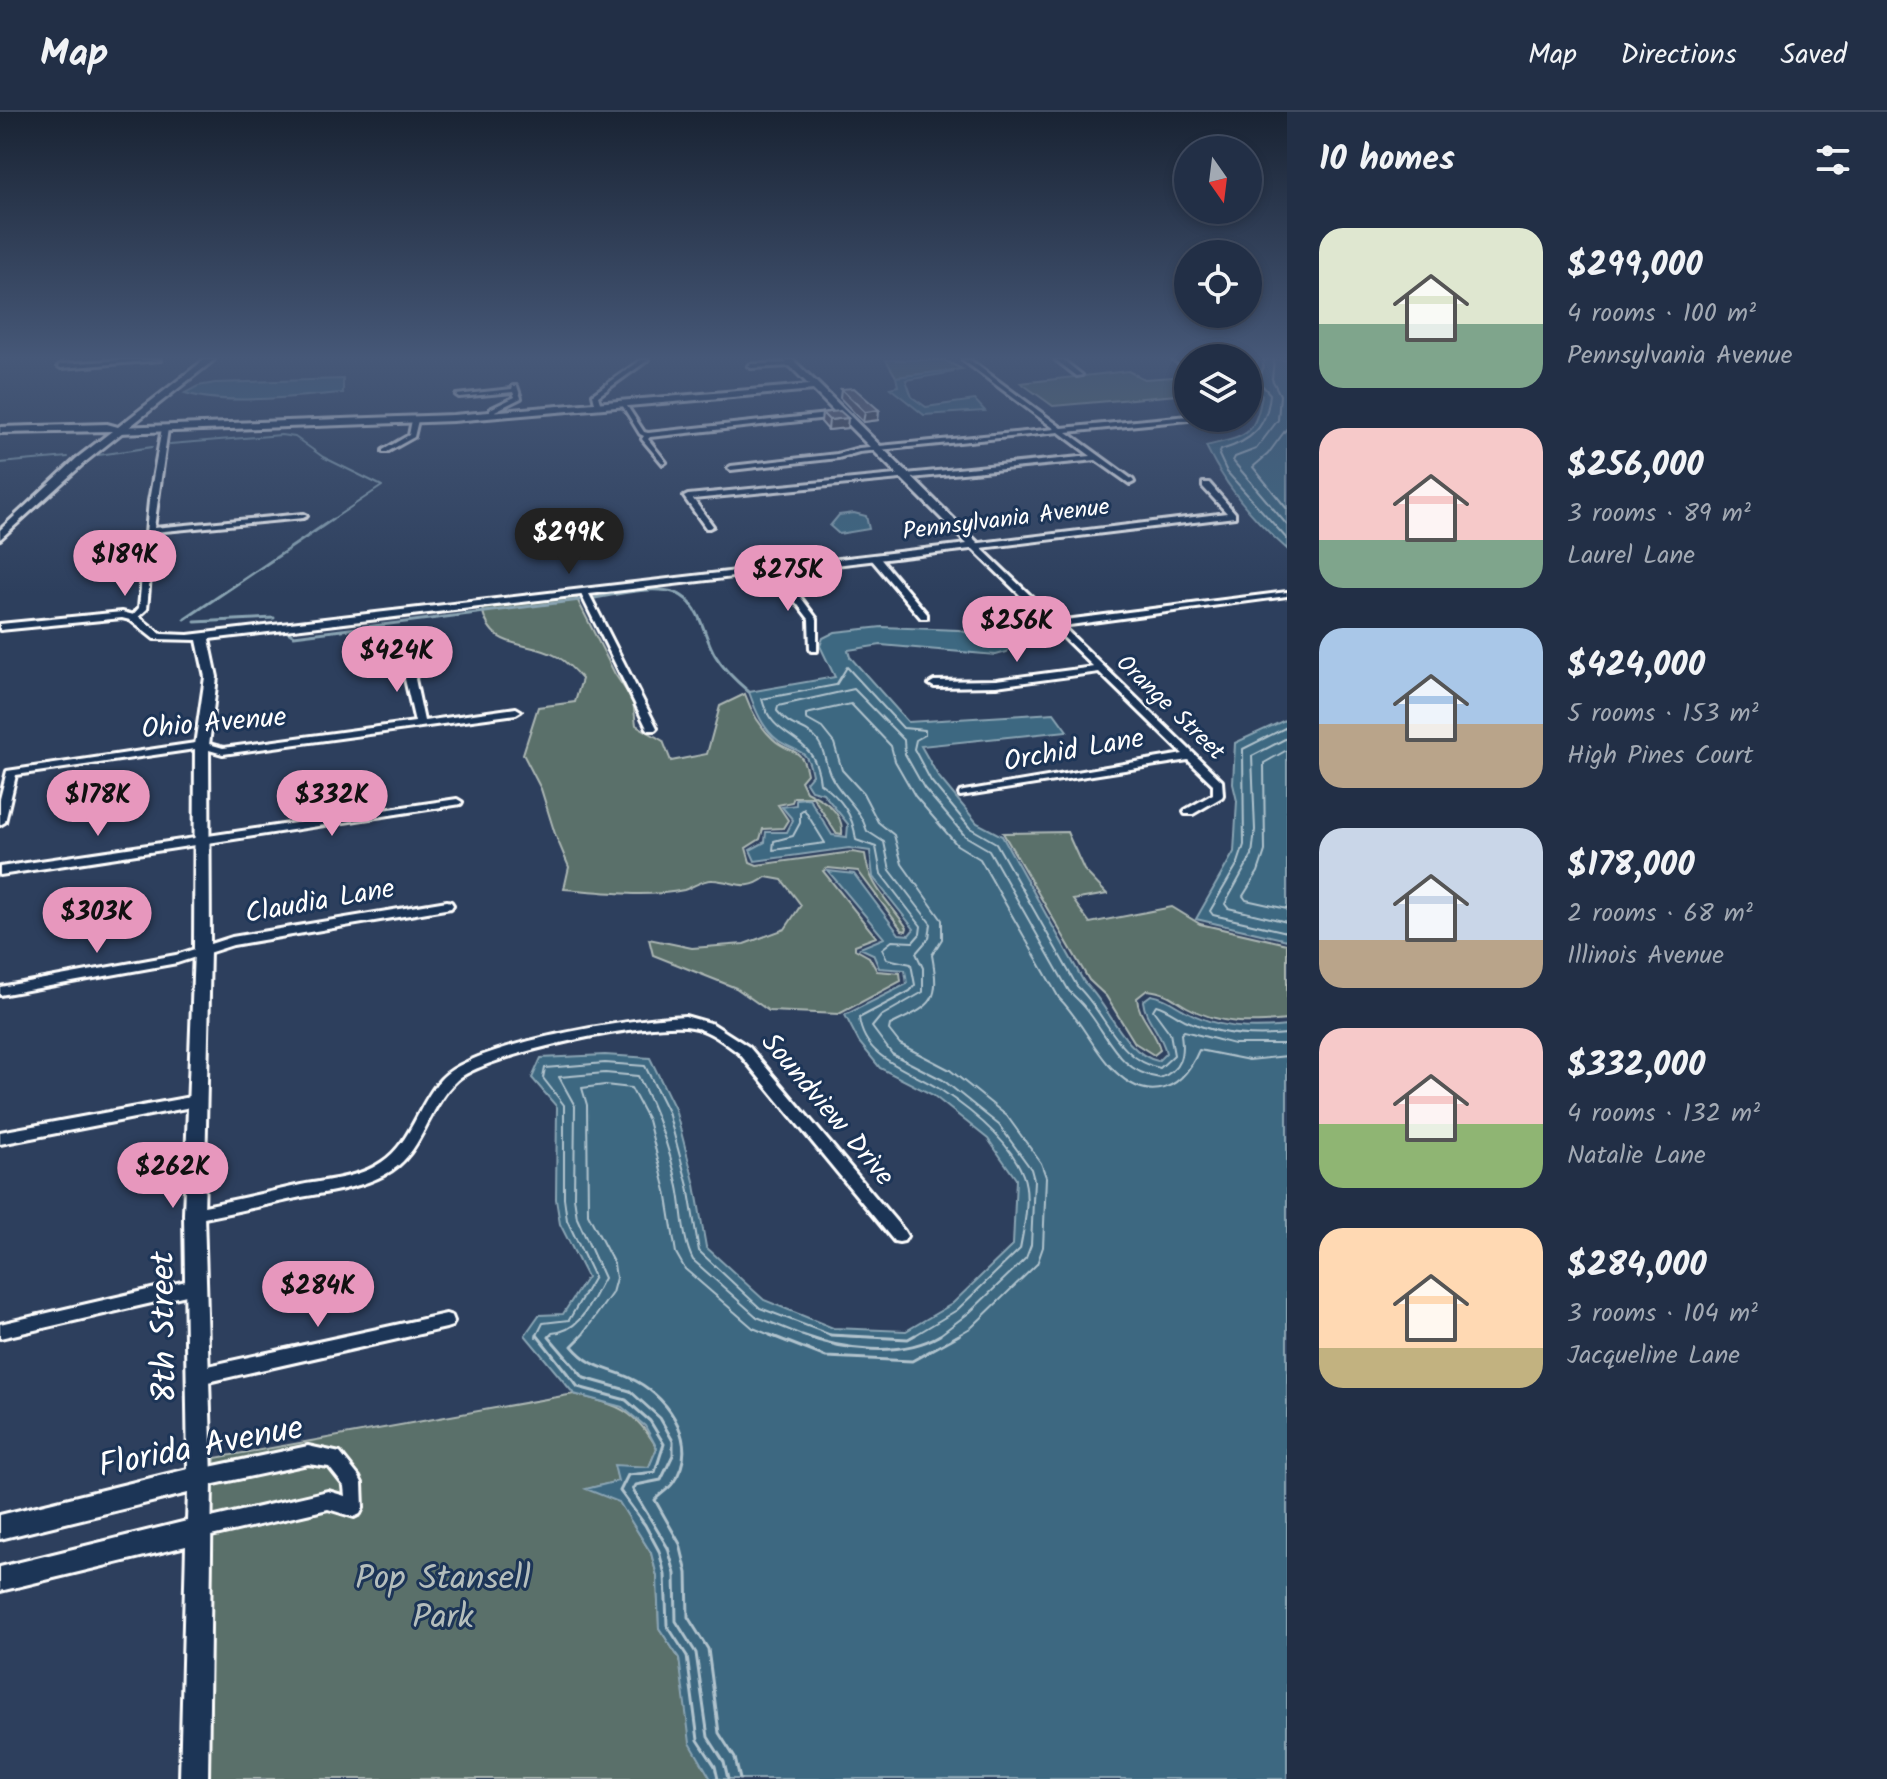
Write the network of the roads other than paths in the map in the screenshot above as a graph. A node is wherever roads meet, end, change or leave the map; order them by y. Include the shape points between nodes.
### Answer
1 (108, 438) edge
2 (163, 438) edge
3 (409, 438) edge
4 (646, 438) edge
5 (867, 438) edge
6 (982, 438) edge
7 (1071, 438) edge
8 (878, 448) junction
9 (385, 451) dead end
10 (1097, 458) junction
11 (663, 462) dead end
12 (731, 468) dead end
13 (908, 477) junction
14 (1130, 482) dead end
15 (1206, 485) dead end
16 (303, 516) dead end
17 (709, 526) dead end
18 (153, 530) junction
19 (0, 536) edge
20 (975, 546) junction
21 (875, 558) junction
22 (775, 569) junction
23 (584, 592) junction
24 (1287, 594) edge
25 (924, 616) dead end
26 (134, 618) junction
27 (1057, 624) junction
28 (0, 627) edge
29 (202, 636) junction
30 (814, 649) dead end
31 (414, 666) dead end
32 (1101, 669) junction
33 (934, 684) dead end
34 (516, 711) dead end
35 (420, 724) junction
36 (652, 728) dead end
37 (202, 745) junction
38 (1192, 756) junction
39 (964, 794) dead end
40 (457, 802) dead end
41 (1189, 812) dead end
42 (0, 822) edge
43 (202, 839) junction
44 (0, 871) edge
45 (447, 905) dead end
46 (202, 950) junction
47 (0, 991) edge
48 (196, 1101) junction
49 (0, 1138) edge
50 (194, 1214) junction
51 (899, 1236) dead end
52 (195, 1286) junction
53 (446, 1321) dead end
54 (0, 1331) edge
55 (199, 1376) junction
56 (200, 1478) junction
57 (0, 1527) edge
58 (197, 1531) junction
59 (0, 1579) edge
60 (194, 1779) edge

1 - 19 main road
2 - 18 street
3 - 9 street
4 - 11 street
5 - 8 street, Orange Street
6 - 8 street
7 - 10 street
8 - 12 street
8 - 13 street, Orange Street
10 - 13 street
10 - 14 street
13 - 17 street via 688,497
13 - 20 street, Orange Street
15 - 20 street, Pennsylvania Avenue via 1232,515
16 - 18 street
18 - 26 street via 143,609
20 - 21 street, Pennsylvania Avenue
20 - 27 street, Orange Street
21 - 22 street, Pennsylvania Avenue
21 - 25 street
22 - 23 street, Pennsylvania Avenue
22 - 30 street via 813,619
23 - 29 street, Pennsylvania Avenue
23 - 36 street
24 - 27 street
26 - 28 street via 112,615
26 - 29 street, Pennsylvania Avenue via 165,638
27 - 32 street, Orange Street
29 - 37 street, 8th Street via 211,677
31 - 35 street via 410,679
32 - 33 street via 996,683
32 - 38 street, Orange Street
34 - 35 street, Ohio Avenue
35 - 37 street, Ohio Avenue via 223,751
37 - 42 street, Ohio Avenue via 11,773
37 - 43 street, 8th Street
38 - 39 street, Orchid Lane
38 - 41 street, Orange Street via 1220,789
40 - 43 street
43 - 44 street
43 - 46 street, 8th Street
45 - 46 street, Claudia Lane
46 - 47 street, Claudia Lane
46 - 48 street, 8th Street
48 - 49 street
48 - 50 street, 8th Street
50 - 51 street, Soundview Drive via 361,1178 389,1166 410,1145 454,1074 488,1058 589,1034 686,1020 724,1035 744,1050
50 - 52 street, 8th Street
52 - 54 street
52 - 55 street, 8th Street
53 - 55 street
55 - 56 street, 8th Street
56 - 57 street, Florida Avenue
56 - 58 street, 8th Street
56 - 58 street, Florida Avenue via 308,1455 334,1459 353,1483 354,1508 328,1500
58 - 59 street, Florida Avenue
58 - 60 street, 8th Street

